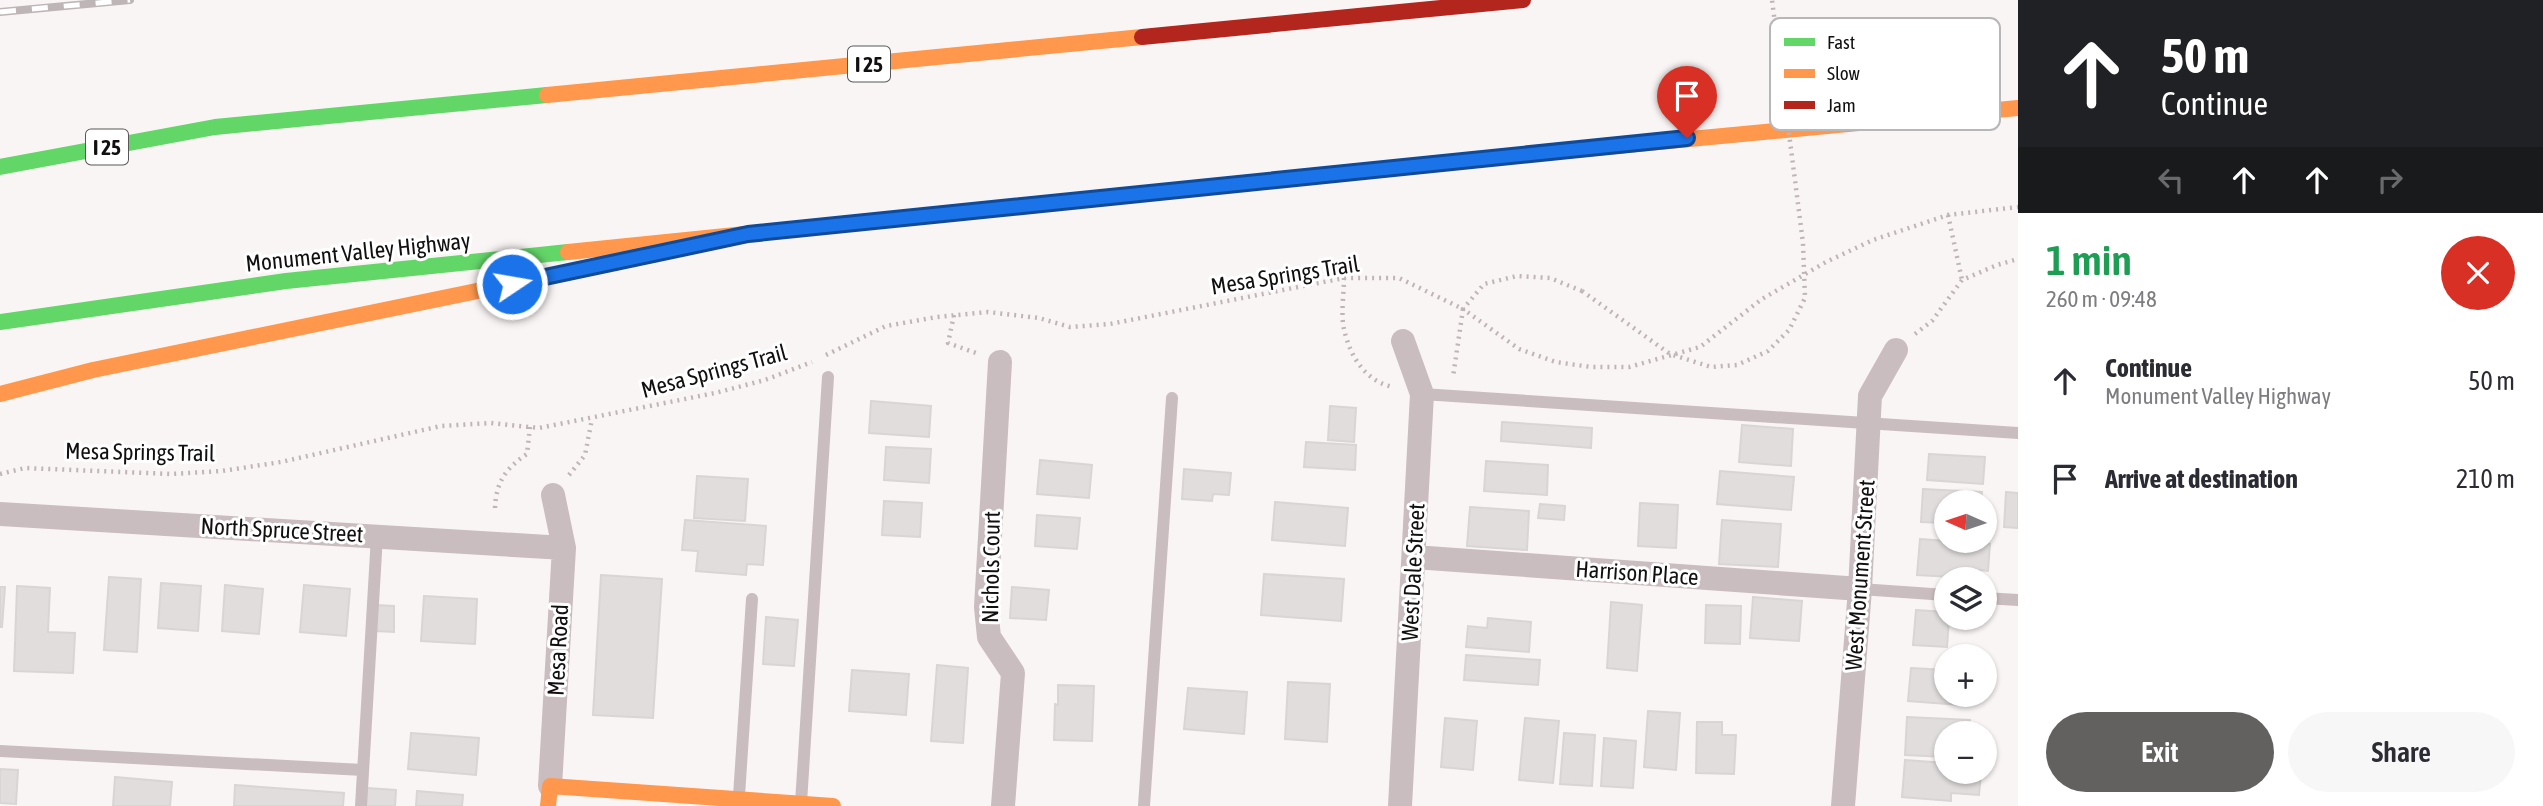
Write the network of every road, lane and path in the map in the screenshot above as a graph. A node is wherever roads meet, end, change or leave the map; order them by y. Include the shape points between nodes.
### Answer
1 (1523, 0) edge
2 (1772, 0) edge
3 (1774, 18) edge
4 (2018, 108) edge
5 (2000, 110) edge
6 (215, 127) junction
7 (1775, 130) edge
8 (1789, 130) edge
9 (67, 138) dead end
10 (0, 167) edge
11 (2018, 207) edge
12 (1948, 215) junction
13 (748, 234) junction
14 (2018, 258) edge
15 (603, 265) dead end
16 (564, 273) dead end
17 (1344, 278) junction
18 (1962, 281) junction
19 (1462, 309) junction
20 (954, 315) junction
21 (0, 322) edge
22 (1403, 341) dead end
23 (1896, 350) joint
24 (1000, 362) joint
25 (828, 377) dead end
26 (0, 394) edge
27 (1422, 394) junction
28 (1172, 398) dead end
29 (592, 419) junction
30 (1870, 422) junction
31 (530, 427) junction
32 (2018, 433) edge
33 (0, 474) edge
34 (553, 495) joint
35 (495, 508) dead end
36 (0, 514) edge
37 (377, 536) junction
38 (564, 548) junction
39 (1414, 557) junction
40 (1860, 589) junction
41 (1934, 594) edge
42 (752, 599) dead end
43 (1997, 599) edge
44 (2018, 600) edge
45 (0, 751) edge
46 (363, 770) junction
47 (549, 796) edge
48 (738, 800) junction
49 (801, 805) edge
50 (360, 806) edge
51 (833, 806) edge
52 (1003, 806) edge
53 (1144, 806) edge
54 (1400, 806) edge
55 (1843, 806) edge

1 - 6 main road, I 25
2 - 3 path, bridge
4 - 5 main road, Monument Valley Highway
6 - 9 main road
6 - 10 main road, I 25
7 - 13 main road, Monument Valley Highway
8 - 19 path, bridge via 1805,298 1789,330 1768,351 1737,365 1712,367 1670,354 1582,291 1550,278 1517,276 1484,284
11 - 12 path, Mesa Springs Trail
12 - 18 path
12 - 19 path, Mesa Springs Trail via 1873,240 1826,262 1762,299 1700,347 1629,367 1591,368 1556,362 1519,349
13 - 15 main road
13 - 21 main road, Monument Valley Highway via 286,281
14 - 18 path
16 - 26 main road via 93,370
17 - 19 path, Mesa Springs Trail via 1399,278
17 - 20 path, Mesa Springs Trail via 1110,324 1070,327 988,312
17 - 27 path via 1344,332 1358,365 1379,384
18 - 23 path via 1932,321
19 - 27 path via 1453,383
20 - 24 path via 948,343
20 - 29 path, Mesa Springs Trail via 886,326 765,380
22 - 27 street, West Dale Street
23 - 30 street, West Monument Street via 1870,396
24 - 52 street, Nichols Court via 986,607 989,637 1013,673
25 - 49 lane
27 - 30 lane
27 - 39 street, West Dale Street
28 - 53 lane
29 - 31 path, Mesa Springs Trail
29 - 34 path via 585,455
30 - 32 lane
30 - 40 street, West Monument Street
31 - 33 path, Mesa Springs Trail via 491,423 441,426 222,471 171,474 24,468
31 - 35 path via 527,454 500,478
34 - 38 street, Mesa Road
36 - 37 street, North Spruce Street
37 - 38 street, North Spruce Street
37 - 46 lane
38 - 47 street, Mesa Road
39 - 40 street, Harrison Place
39 - 54 street, West Dale Street
40 - 41 lane
40 - 55 street, West Monument Street
42 - 48 lane
43 - 44 lane
45 - 46 lane
46 - 50 lane
47 - 48 main road
48 - 49 main road
49 - 51 main road

